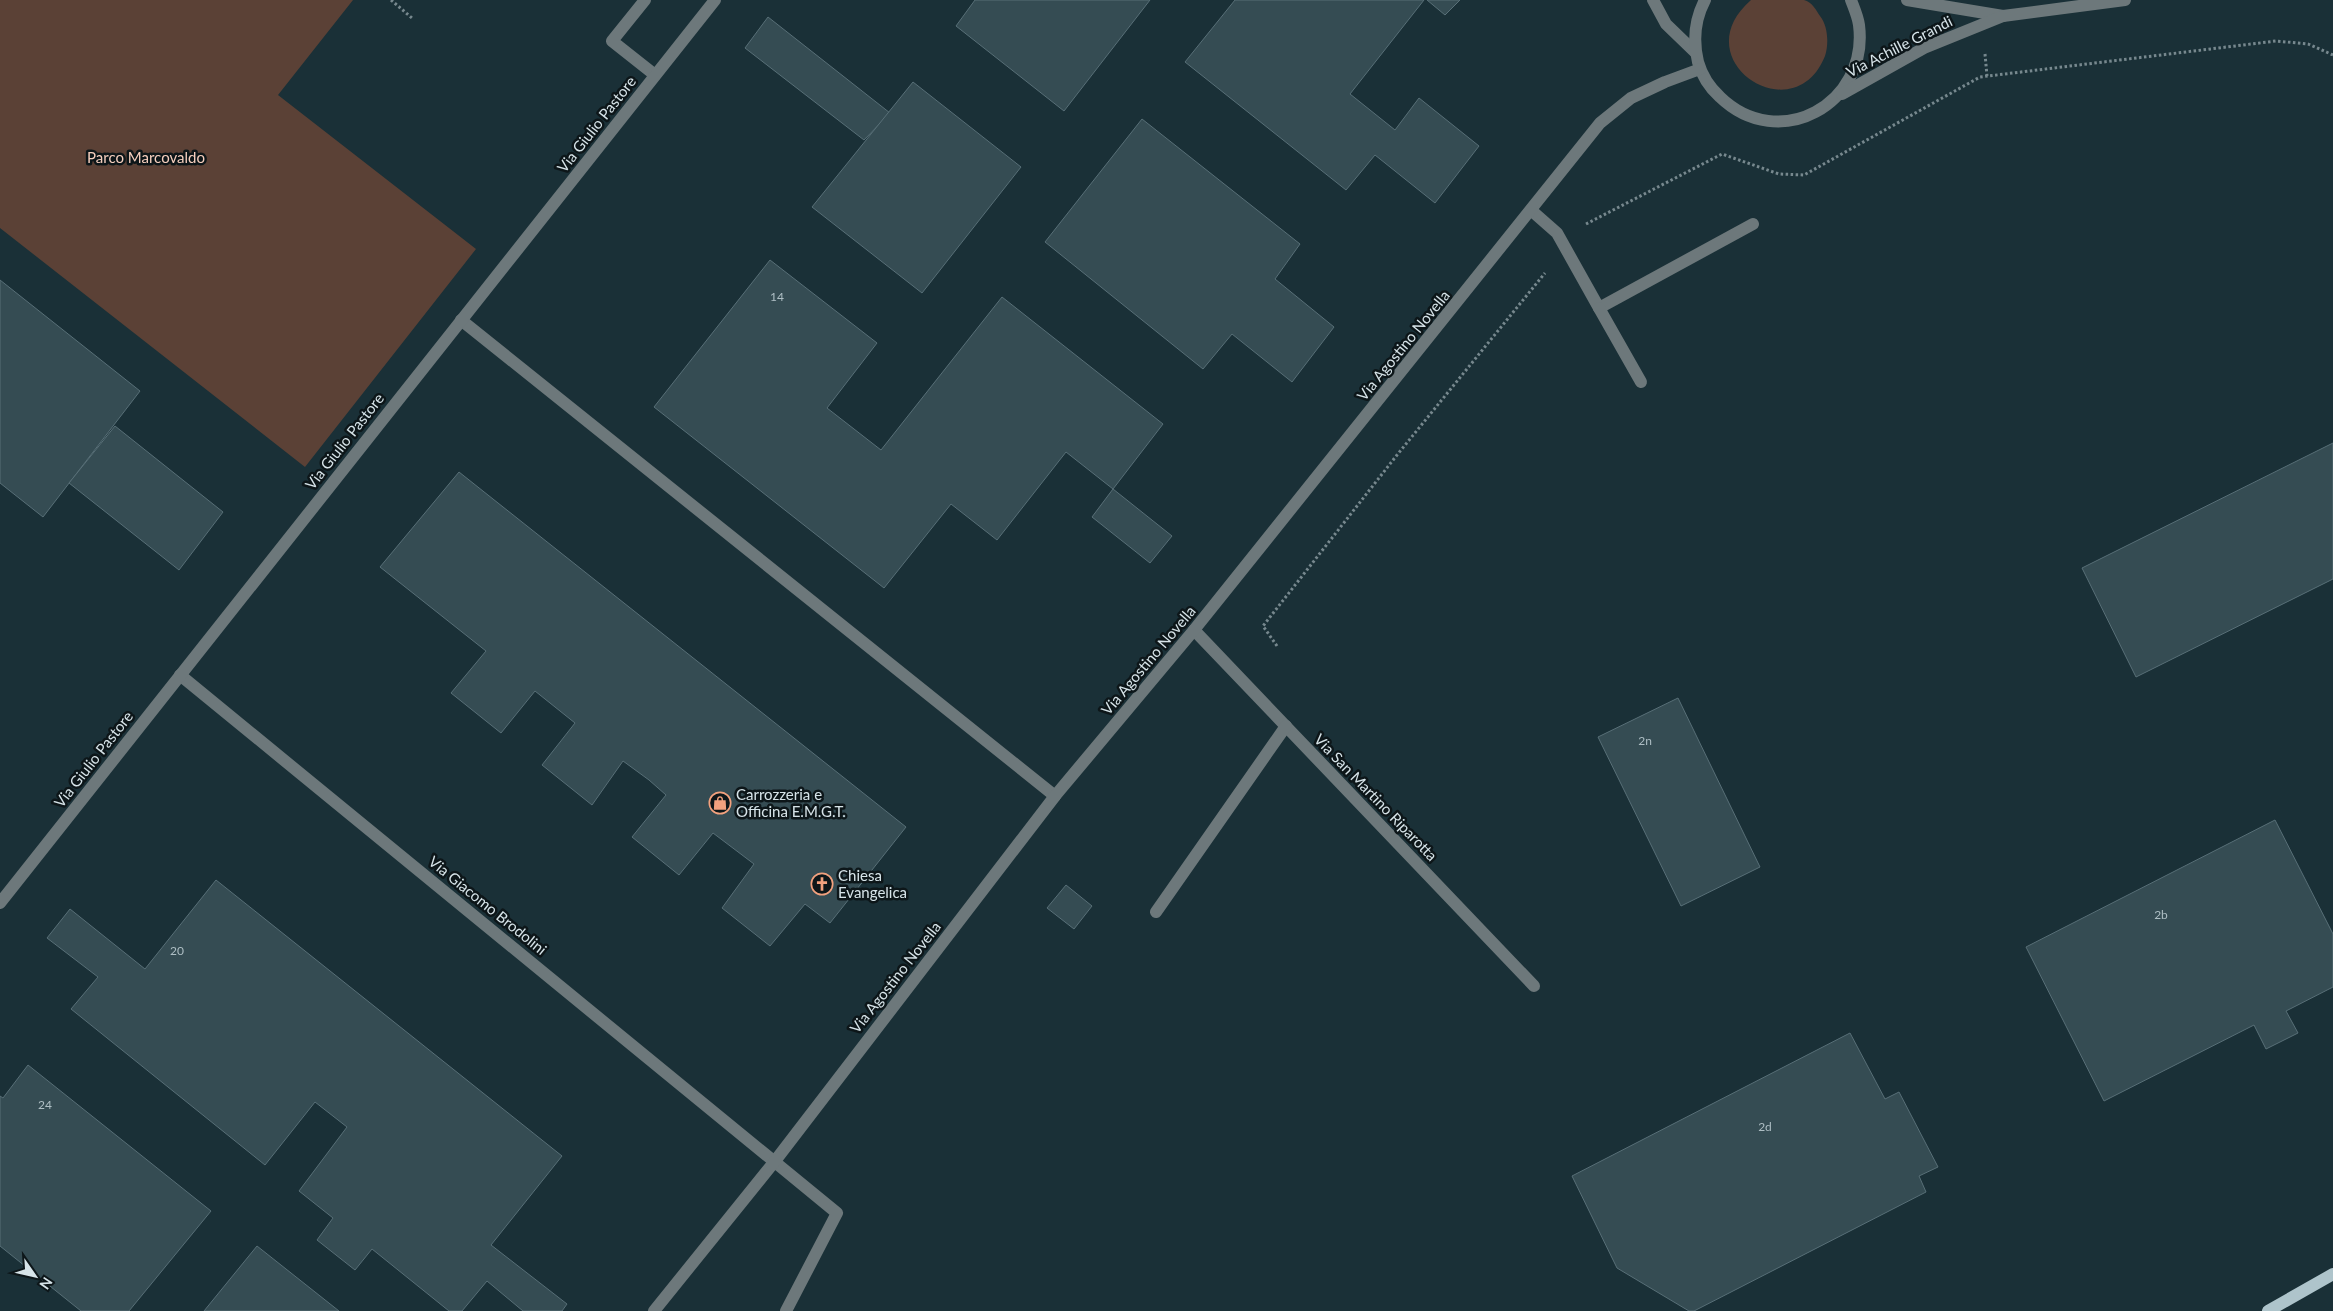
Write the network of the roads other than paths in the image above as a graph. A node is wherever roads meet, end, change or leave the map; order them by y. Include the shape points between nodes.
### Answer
1 (645, 0) edge
2 (715, 0) edge
3 (1653, 0) edge
4 (1705, 0) edge
5 (1851, 0) edge
6 (1907, 0) edge
7 (2125, 0) edge
8 (2003, 16) junction
9 (1696, 53) junction
10 (1700, 69) junction
11 (655, 75) junction
12 (1838, 96) junction
13 (1532, 211) junction
14 (1753, 224) dead end
15 (1599, 308) junction
16 (461, 320) junction
17 (1641, 382) dead end
18 (1194, 630) junction
19 (180, 675) junction
20 (1286, 726) junction
21 (1055, 796) junction
22 (0, 903) edge
23 (1156, 912) dead end
24 (1534, 986) dead end
25 (775, 1161) junction
26 (2333, 1274) edge
27 (654, 1311) edge
28 (786, 1311) edge
29 (2268, 1311) edge

1 - 11 street via 612,41
2 - 11 street, Via Giulio Pastore
3 - 9 street via 1666,24
4 - 9 street, Via Achille Grandi via 1695,31
5 - 12 street, Via Achille Grandi via 1859,23 1860,49 1853,74
6 - 8 street, Via Achille Grandi
7 - 8 street, Via Achille Grandi
8 - 12 street, Via Achille Grandi via 1924,48
9 - 10 street, Via Achille Grandi
10 - 12 street, Via Achille Grandi via 1712,90 1729,107 1750,118 1774,122 1797,120 1820,111
10 - 13 street, Via Agostino Novella via 1631,98 1600,123
11 - 16 street, Via Giulio Pastore
13 - 15 street via 1557,233
13 - 18 street, Via Agostino Novella
14 - 15 street
15 - 17 street
16 - 19 street, Via Giulio Pastore
16 - 21 street
18 - 20 street, Via San Martino Riparotta
18 - 21 street, Via Agostino Novella
19 - 22 street, Via Giulio Pastore
19 - 25 street, Via Giacomo Brodolini
20 - 23 street
20 - 24 street, Via San Martino Riparotta
21 - 25 street, Via Agostino Novella
25 - 27 street, Via Agostino Novella
25 - 28 street, Via Giacomo Brodolini via 837,1212
26 - 29 main road

